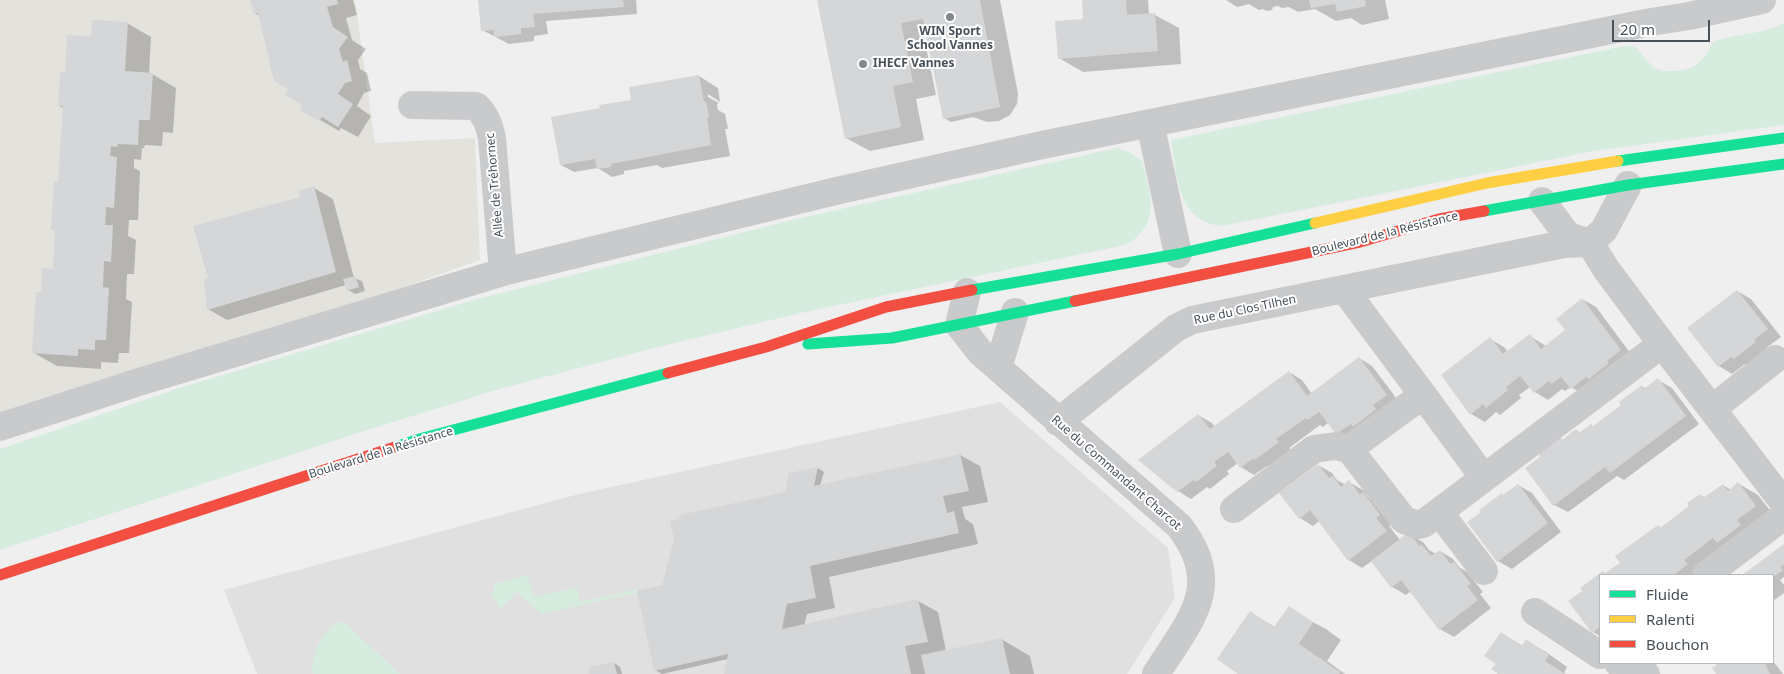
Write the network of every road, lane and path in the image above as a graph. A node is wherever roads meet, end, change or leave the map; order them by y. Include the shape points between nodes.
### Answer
1 (1762, 0) edge
2 (412, 105) dead end
3 (1150, 123) junction
4 (1784, 138) edge
5 (1784, 164) edge
6 (1628, 185) junction
7 (1542, 201) junction
8 (1590, 243) junction
9 (1178, 254) junction
10 (503, 272) junction
11 (1344, 290) junction
12 (967, 292) junction
13 (1015, 312) junction
14 (959, 325) junction
15 (1662, 344) junction
16 (766, 347) junction
17 (1775, 359) dead end
18 (998, 368) junction
19 (1423, 395) junction
20 (1712, 409) junction
21 (1058, 422) junction
22 (0, 428) edge
23 (1349, 449) junction
24 (1484, 478) junction
25 (1784, 503) edge
26 (1234, 509) dead end
27 (1439, 512) junction
28 (1784, 516) edge
29 (1484, 571) dead end
30 (0, 574) edge
31 (1707, 574) edge
32 (1535, 612) dead end
33 (1599, 654) edge
34 (1621, 664) edge
35 (1156, 674) edge
36 (1646, 674) edge

1 - 3 street
2 - 10 street, Allée de Tréhornec via 476,106 490,125
3 - 9 street
3 - 10 street via 836,191
4 - 9 main road, Boulevard de la Résistance via 1488,183
5 - 6 main road, Boulevard de la Résistance
6 - 7 main road, Boulevard de la Résistance
6 - 8 street via 1604,230
7 - 8 street via 1568,236
7 - 13 main road, Boulevard de la Résistance via 1439,219 1360,242
8 - 11 street, Rue du Clos Tilhen via 1564,244
8 - 15 street
9 - 12 main road, Boulevard de la Résistance
10 - 22 street via 139,382
11 - 19 street
11 - 21 street, Rue du Clos Tilhen via 1192,320 1176,328
12 - 14 street
12 - 16 main road, Boulevard de la Résistance via 886,307
13 - 14 main road, Boulevard de la Résistance
13 - 18 street
14 - 16 main road, Boulevard de la Résistance via 892,338
14 - 18 street, Rue du Commandant Charcot via 980,352
15 - 20 street
15 - 24 street
16 - 30 main road, Boulevard de la Résistance via 423,438
17 - 20 street
18 - 21 street, Rue du Commandant Charcot
19 - 23 street
19 - 24 street
20 - 25 street
21 - 35 street, Rue du Commandant Charcot via 1179,526 1197,555 1201,591 1196,611
23 - 26 street via 1336,446 1314,449
23 - 27 street via 1404,520 1424,524
24 - 27 street
27 - 29 street
28 - 31 street
32 - 33 street
34 - 36 street

